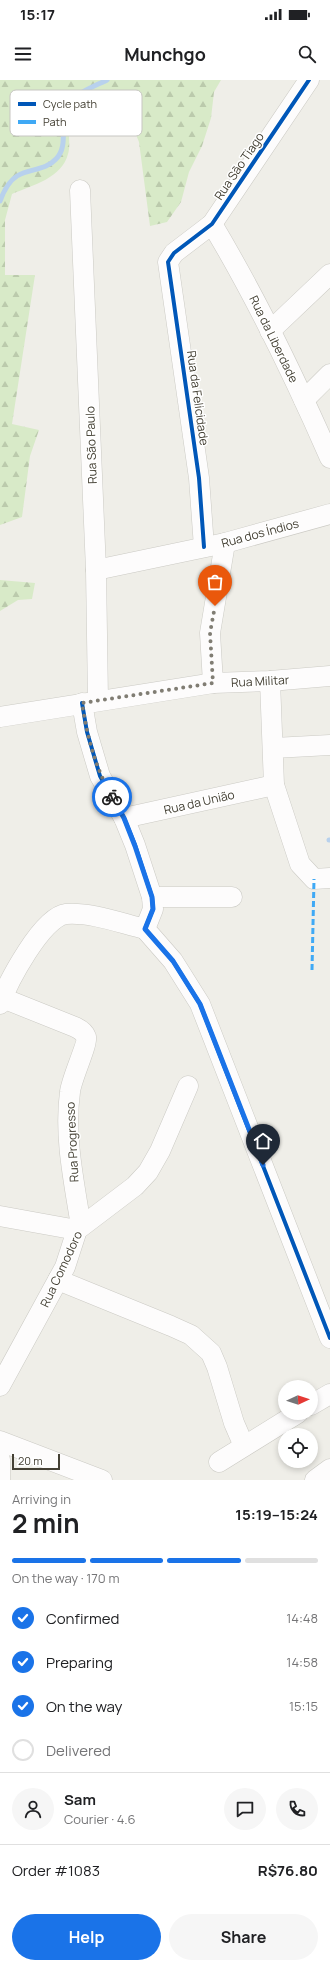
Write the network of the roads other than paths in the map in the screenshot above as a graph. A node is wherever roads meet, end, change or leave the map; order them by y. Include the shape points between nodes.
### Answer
1 (309, 80) edge
2 (80, 190) dead end
3 (212, 224) junction
4 (174, 253) joint
5 (330, 274) edge
6 (270, 331) junction
7 (330, 374) edge
8 (304, 400) junction
9 (330, 458) edge
10 (330, 514) edge
11 (225, 543) junction
12 (204, 547) junction
13 (96, 570) junction
14 (330, 676) edge
15 (270, 681) junction
16 (213, 683) junction
17 (90, 702) junction
18 (0, 717) edge
19 (330, 745) edge
20 (274, 748) junction
21 (274, 785) junction
22 (124, 818) junction
23 (330, 878) edge
24 (152, 897) junction
25 (232, 897) dead end
26 (145, 929) junction
27 (1, 1000) edge
28 (188, 1086) dead end
29 (0, 1216) edge
30 (79, 1228) junction
31 (58, 1280) junction
32 (330, 1338) edge
33 (0, 1386) edge
34 (330, 1394) edge
35 (318, 1401) edge
36 (287, 1420) edge
37 (0, 1441) edge
38 (244, 1446) junction
39 (0, 1459) edge
40 (219, 1462) dead end
41 (330, 1469) edge
42 (63, 1473) edge
43 (0, 1480) edge
44 (102, 1480) edge
45 (315, 1480) edge

1 - 3 street, Rua São Tiago
2 - 13 street, Rua São Paulo
3 - 4 street, Rua São Tiago
3 - 6 street, Rua da Liberdade via 241,273
4 - 12 street, Rua da Felicidade via 168,262 168,273 181,343 199,478
5 - 6 street
6 - 8 street, Rua da Liberdade
7 - 8 street
8 - 9 street, Rua da Liberdade
10 - 11 street, Rua dos Índios
11 - 12 street, Rua dos Índios
11 - 16 street via 210,633
12 - 13 street, Rua dos Índios
13 - 17 street, Rua São Paulo
14 - 15 street, Rua Militar
15 - 16 street, Rua Militar
15 - 20 street
16 - 17 street, Rua Militar
17 - 18 street, Rua Militar
17 - 22 street, Rua São Paulo via 86,732 100,776
19 - 20 street
20 - 21 street
21 - 22 street, Rua da União
21 - 23 street via 300,864 314,879
22 - 24 street, Rua São Paulo
24 - 25 street
24 - 26 street via 153,909
26 - 27 street via 80,914 64,914 37,936
26 - 32 street via 173,961 200,1004
27 - 30 street, Rua Progresso via 75,1027 86,1036 70,1091 72,1169
28 - 30 street, Rua Comodoro via 160,1151 148,1172 135,1186
29 - 30 street
30 - 31 street, Rua Comodoro
31 - 33 street, Rua Comodoro
31 - 38 street via 191,1335 211,1353
34 - 35 street
36 - 38 street
37 - 42 street
38 - 40 street
39 - 43 street
41 - 45 street
42 - 44 street

